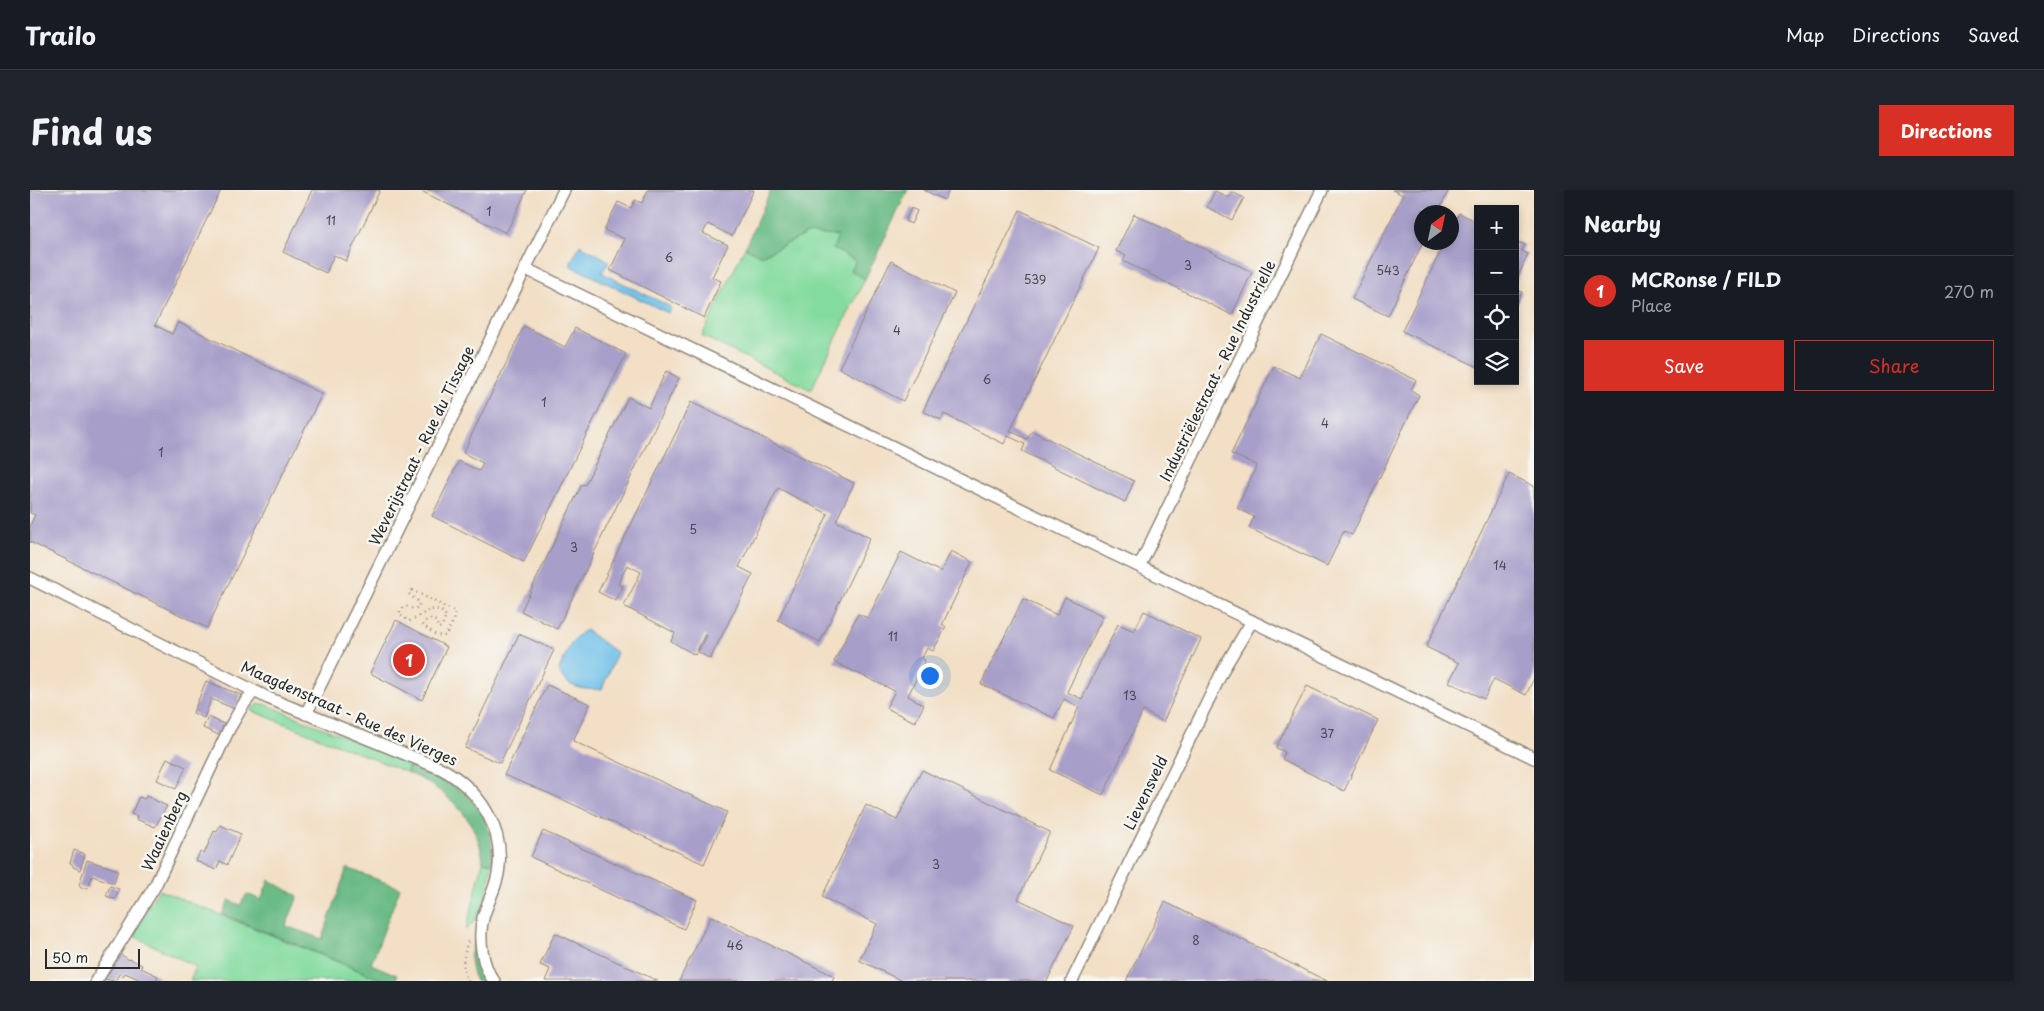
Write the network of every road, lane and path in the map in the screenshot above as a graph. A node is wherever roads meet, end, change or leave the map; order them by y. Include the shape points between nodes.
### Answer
1 (564, 190) edge
2 (1322, 190) edge
3 (526, 269) junction
4 (1140, 565) junction
5 (30, 578) edge
6 (412, 590) joint
7 (1252, 621) junction
8 (254, 691) junction
9 (306, 714) junction
10 (1534, 758) edge
11 (482, 926) junction
12 (96, 981) edge
13 (468, 981) edge
14 (494, 981) edge
15 (1072, 981) edge

1 - 3 street, Weverijstraat - Rue du Tissage
2 - 4 street, Industriëlestraat - Rue Industrielle
3 - 4 street
3 - 9 street, Weverijstraat - Rue du Tissage
4 - 7 street
5 - 8 street, Maagdenstraat - Rue des Vierges
6 - 6 path via 455,612 452,625 444,636 436,635 423,625 424,621 431,619 436,621 438,628 442,627 446,616 439,610 432,609 409,621 400,615 405,606 419,607 419,602 409,594
7 - 10 street
7 - 15 street, Lievensveld via 1224,668
8 - 9 street, Maagdenstraat - Rue des Vierges
8 - 12 street, Waaienberg via 229,730 155,886
9 - 11 street, Maagdenstraat - Rue des Vierges via 442,769 476,795 494,826 499,862
11 - 13 path via 470,934 463,958
11 - 14 street, Maagdenstraat - Rue des Vierges via 486,968

